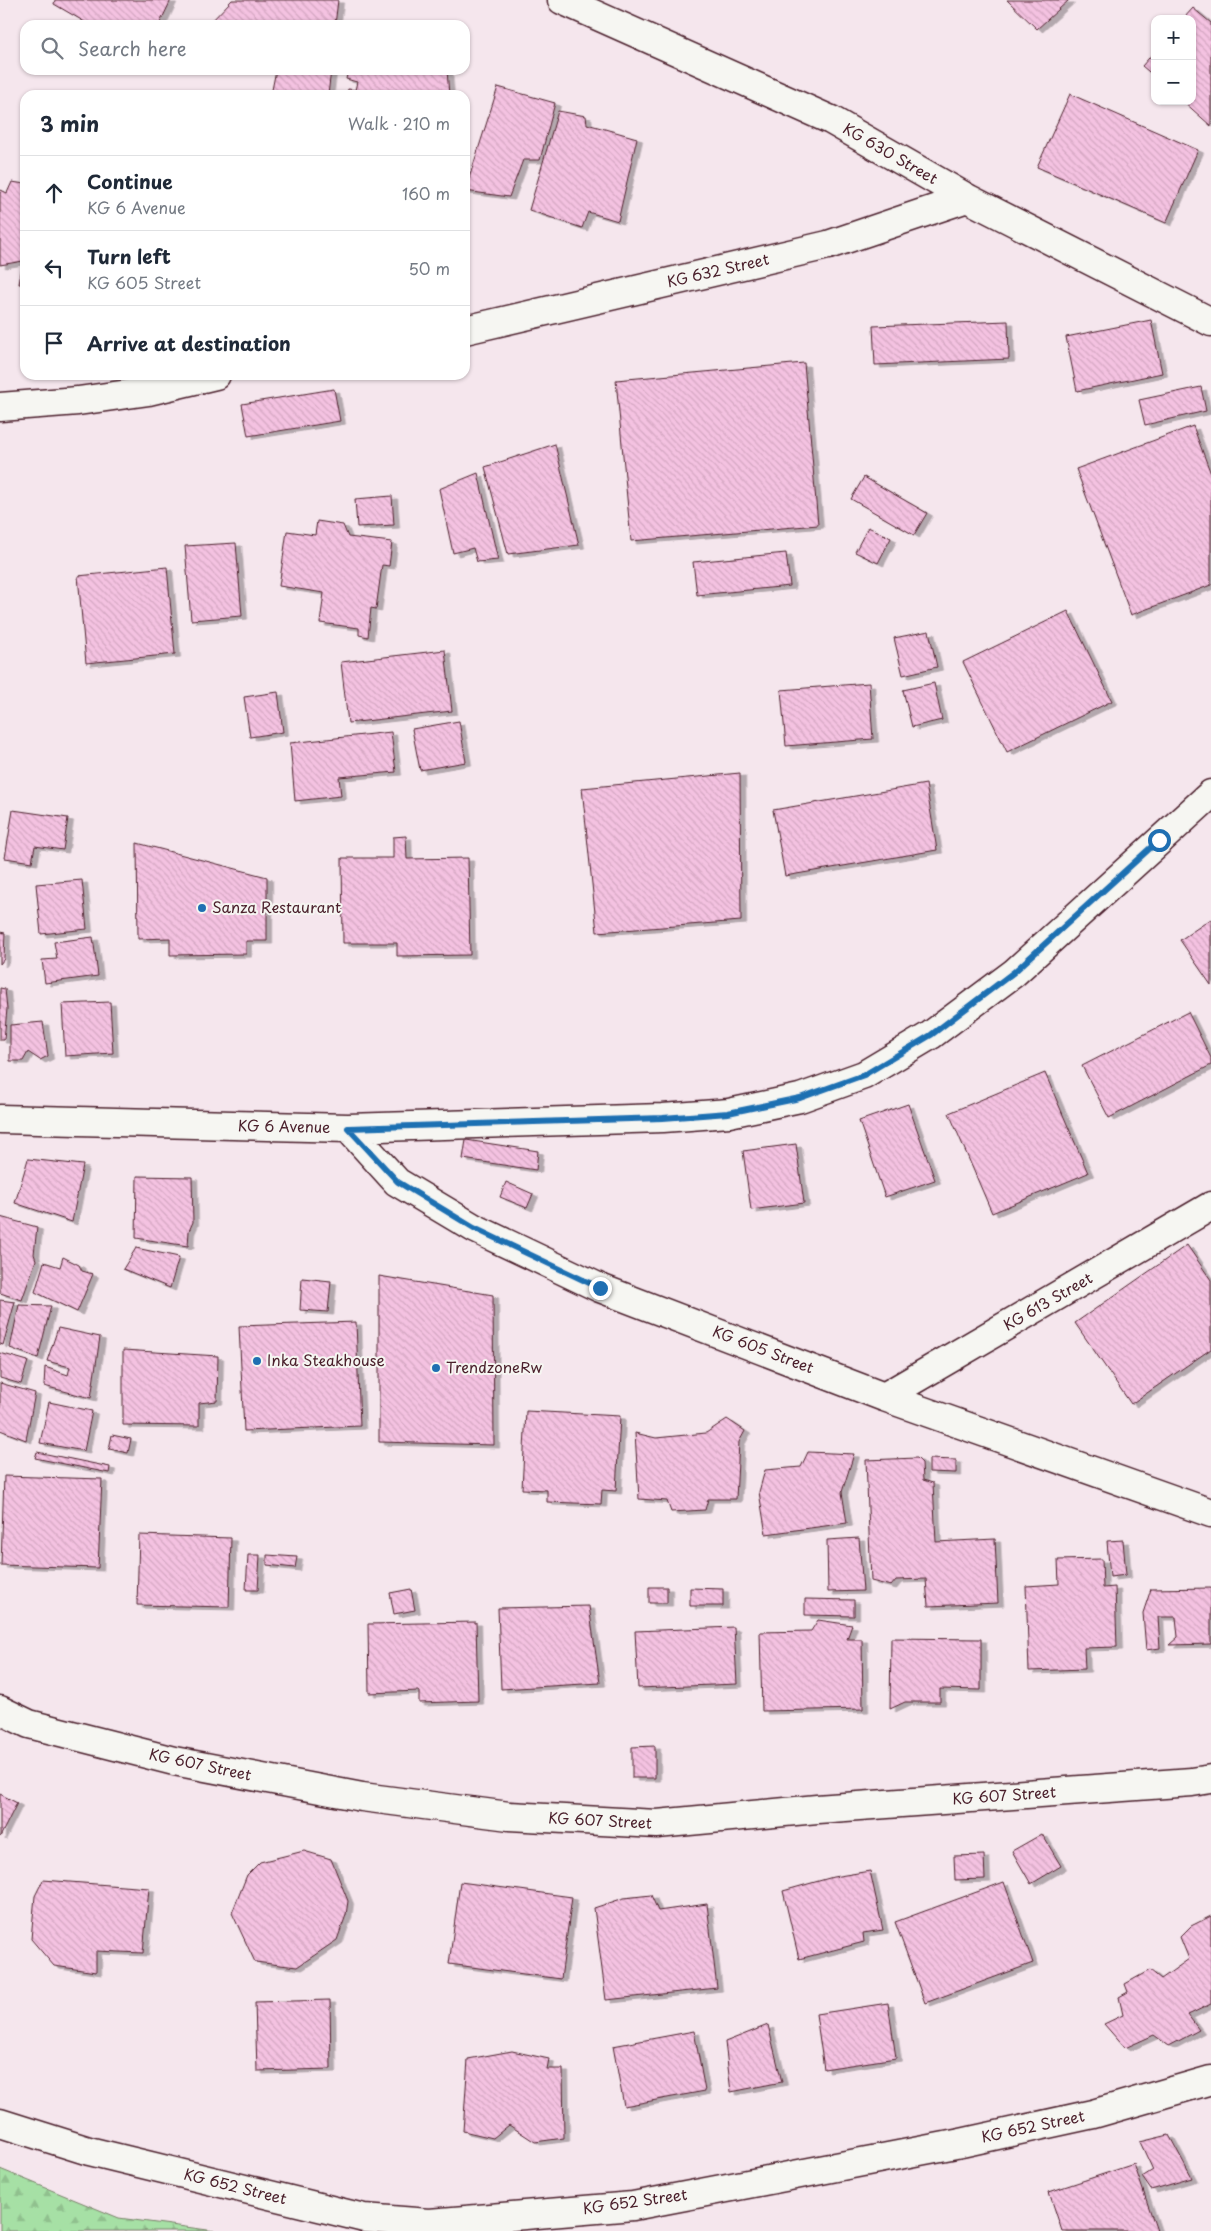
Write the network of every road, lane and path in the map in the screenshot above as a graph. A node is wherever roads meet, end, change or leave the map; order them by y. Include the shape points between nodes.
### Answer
1 (562, 0) edge
2 (967, 198) junction
3 (1211, 322) edge
4 (470, 329) edge
5 (195, 380) edge
6 (0, 407) edge
7 (1211, 794) edge
8 (0, 1119) edge
9 (348, 1128) junction
10 (1211, 1206) edge
11 (884, 1397) junction
12 (1211, 1513) edge
13 (0, 1710) edge
14 (29, 1724) junction
15 (0, 1726) edge
16 (1211, 1779) edge
17 (1211, 2080) edge
18 (0, 2123) edge

1 - 2 street, KG 630 Street via 831,120
2 - 3 street, KG 630 Street
2 - 4 street, KG 632 Street via 828,245
5 - 6 street via 149,391 78,401
7 - 9 street, KG 6 Avenue via 1014,972 931,1035 864,1075 800,1098 728,1113
8 - 9 street, KG 6 Avenue
9 - 11 street, KG 605 Street via 398,1182 474,1228 600,1288
10 - 11 street, KG 613 Street
11 - 12 street, KG 605 Street
13 - 14 street, KG 607 Street
14 - 15 street
14 - 16 street, KG 607 Street via 174,1761 362,1797 509,1816 657,1824
17 - 18 street, KG 652 Street via 1093,2114 961,2143 633,2206 429,2223 364,2218 89,2151

